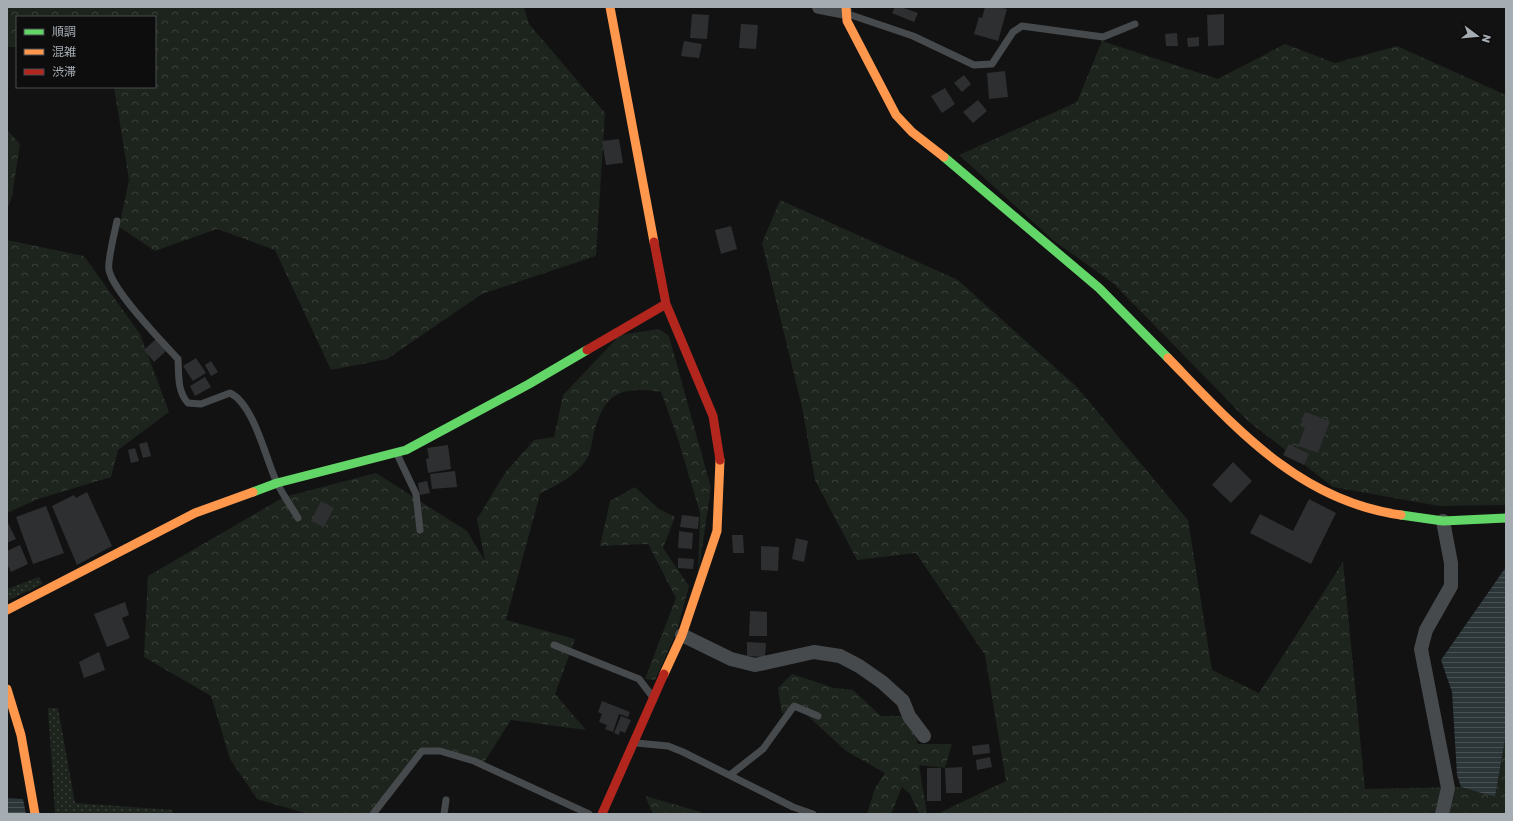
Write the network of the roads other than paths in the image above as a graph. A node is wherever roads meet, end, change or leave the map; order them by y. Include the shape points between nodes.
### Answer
1 (610, 7) edge
2 (819, 7) edge
3 (845, 10) edge
4 (1135, 24) dead end
5 (117, 222) dead end
6 (666, 304) junction
7 (396, 452) junction
8 (277, 483) junction
9 (298, 518) dead end
10 (1506, 518) edge
11 (1443, 521) junction
12 (420, 530) dead end
13 (7, 610) edge
14 (682, 635) junction
15 (554, 645) dead end
16 (7, 689) edge
17 (654, 697) junction
18 (818, 716) dead end
19 (924, 736) dead end
20 (633, 743) junction
21 (730, 775) junction
22 (446, 800) dead end
23 (802, 812) edge
24 (35, 814) edge
25 (374, 814) edge
26 (444, 814) edge
27 (589, 814) edge
28 (602, 814) edge
29 (813, 814) edge
30 (1442, 814) edge

1 - 6 street
2 - 3 street
3 - 4 lane via 913,36 974,65 992,64 1013,32 1022,26 1104,37
3 - 11 street via 847,21 896,115 912,132 1099,288 1244,436 1282,466 1354,505 1385,513
5 - 8 lane via 108,269 116,285 142,320 178,359 182,396 188,403 201,404 230,393 237,396 250,416
6 - 7 street via 528,384 406,450
6 - 14 street via 713,416 721,465 717,531
7 - 8 street
7 - 12 lane via 416,494
8 - 9 lane
8 - 13 street via 195,513
10 - 11 street
11 - 30 street via 1451,563 1450,586 1426,630 1422,649 1448,788
14 - 17 street
14 - 19 street via 732,659 754,665 814,652 840,656 876,678 898,696
15 - 17 lane via 639,679
16 - 24 street via 22,736
17 - 20 street
18 - 21 lane via 794,706 764,749
20 - 21 lane via 668,746 703,760
20 - 28 street
21 - 23 lane
22 - 26 lane
23 - 29 lane
25 - 27 lane via 422,751 440,751 474,761

